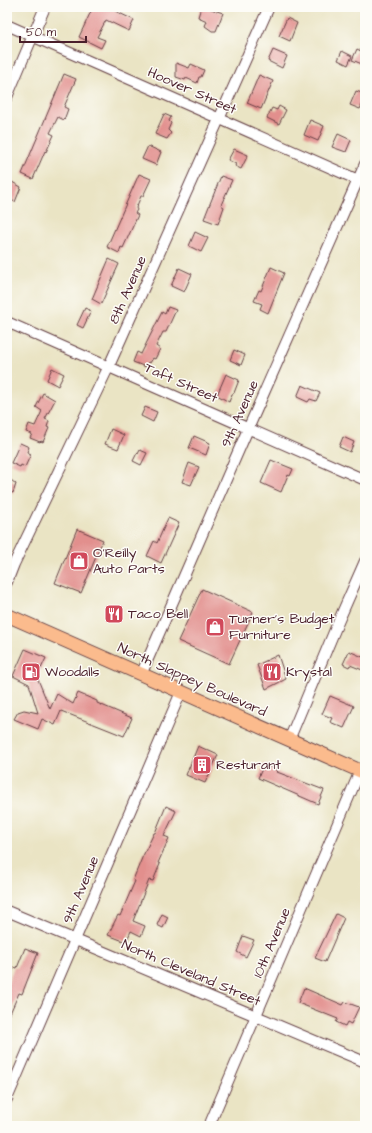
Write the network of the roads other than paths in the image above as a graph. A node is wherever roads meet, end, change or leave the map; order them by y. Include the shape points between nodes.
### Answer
1 (45, 7) edge
2 (269, 7) edge
3 (7, 25) edge
4 (32, 37) junction
5 (7, 97) edge
6 (220, 119) junction
7 (365, 164) edge
8 (362, 182) edge
9 (7, 322) edge
10 (109, 366) junction
11 (248, 429) junction
12 (365, 480) edge
13 (365, 561) edge
14 (7, 582) edge
15 (7, 616) edge
16 (141, 675) junction
17 (181, 692) junction
18 (290, 740) junction
19 (362, 772) edge
20 (7, 911) edge
21 (75, 939) junction
22 (256, 1016) junction
23 (365, 1062) edge
24 (7, 1100) edge
25 (209, 1126) edge

1 - 4 street
2 - 6 street, 8th Avenue
3 - 4 street, Hoover Street
4 - 5 street
4 - 6 street, Hoover Street
6 - 8 street, Hoover Street
6 - 10 street, 8th Avenue
7 - 8 street, 9th Avenue
8 - 11 street, 9th Avenue
9 - 10 street, Taft Street
10 - 11 street, Taft Street
10 - 14 street, 8th Avenue
11 - 12 street, Taft Street
11 - 16 street, 9th Avenue
13 - 18 street
15 - 16 main road, North Slappey Boulevard
16 - 17 main road, North Slappey Boulevard
17 - 18 main road, North Slappey Boulevard
17 - 21 street, 9th Avenue
18 - 19 main road, North Slappey Boulevard
19 - 22 street, 10th Avenue
20 - 21 street, North Cleveland Street
21 - 22 street, North Cleveland Street
21 - 24 street, 9th Avenue
22 - 23 street, North Cleveland Street
22 - 25 street, 10th Avenue

